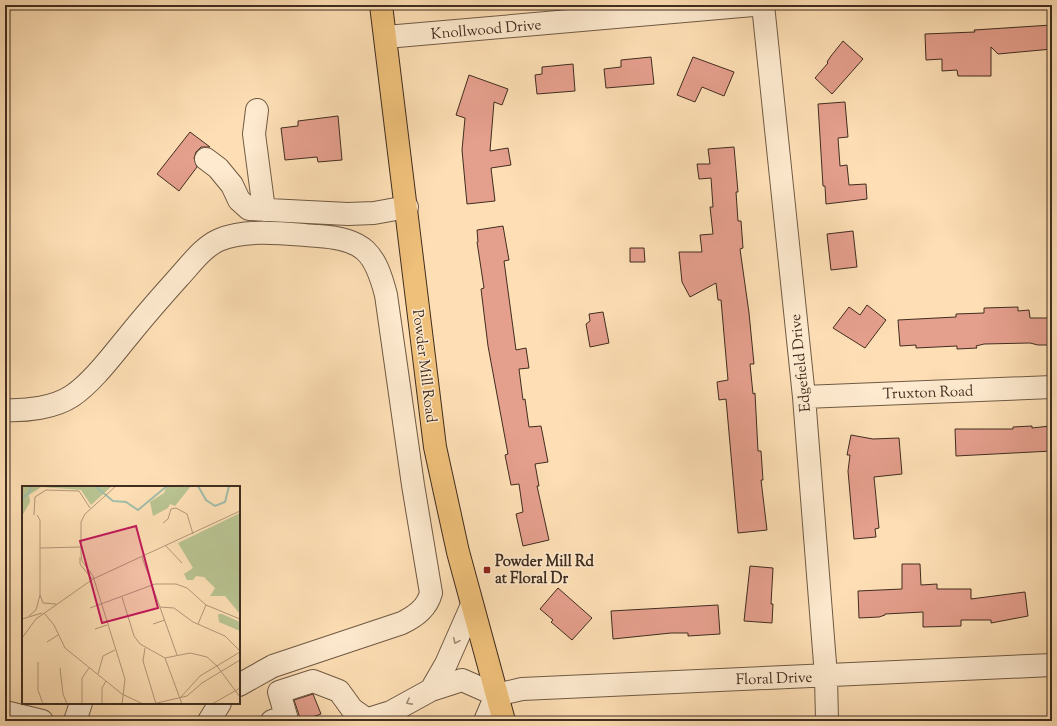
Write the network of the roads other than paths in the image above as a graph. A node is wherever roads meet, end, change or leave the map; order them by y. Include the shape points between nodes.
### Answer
1 (381, 5) edge
2 (753, 5) edge
3 (763, 5) edge
4 (386, 37) junction
5 (257, 110) dead end
6 (206, 159) dead end
7 (257, 163) junction
8 (225, 176) junction
9 (407, 207) junction
10 (264, 210) junction
11 (1052, 387) edge
12 (804, 397) junction
13 (5, 410) edge
14 (472, 605) junction
15 (1052, 665) edge
16 (826, 676) junction
17 (240, 684) edge
18 (431, 690) junction
19 (496, 695) junction
20 (81, 704) edge
21 (219, 704) edge
22 (5, 712) edge
23 (364, 720) edge
24 (42, 721) edge
25 (75, 721) edge
26 (209, 721) edge
27 (272, 721) edge
28 (485, 721) edge
29 (504, 721) edge
30 (826, 721) edge

1 - 4 main road, Powder Mill Road
2 - 4 street, Knollwood Drive
3 - 12 street, Edgefield Drive
4 - 9 main road, Powder Mill Road
5 - 7 street via 254,134
6 - 8 street
7 - 8 street
7 - 10 street
8 - 10 street via 232,184 239,200 249,209
9 - 10 street via 374,213 348,214
9 - 14 main road, Powder Mill Road via 435,447
11 - 12 street, Truxton Road
12 - 16 street, Edgefield Drive
13 - 17 street via 23,411 50,405 72,396 98,371 204,250 218,241 231,236 268,233 336,237 354,244 374,259 386,295 431,593 428,603 414,617 402,623 273,666
14 -> 18 street via 446,664
14 - 19 main road, Powder Mill Road
15 - 16 street, Floral Drive
16 - 19 street, Floral Drive via 522,689
16 - 30 street, Edgefield Drive
18 - 19 street via 462,680
18 -> 23 street via 391,712
19 - 28 street
19 - 29 main road, Powder Mill Road
20 - 25 street
21 - 26 street
22 - 24 street
23 - 27 street via 339,691 313,681 279,692 286,716

